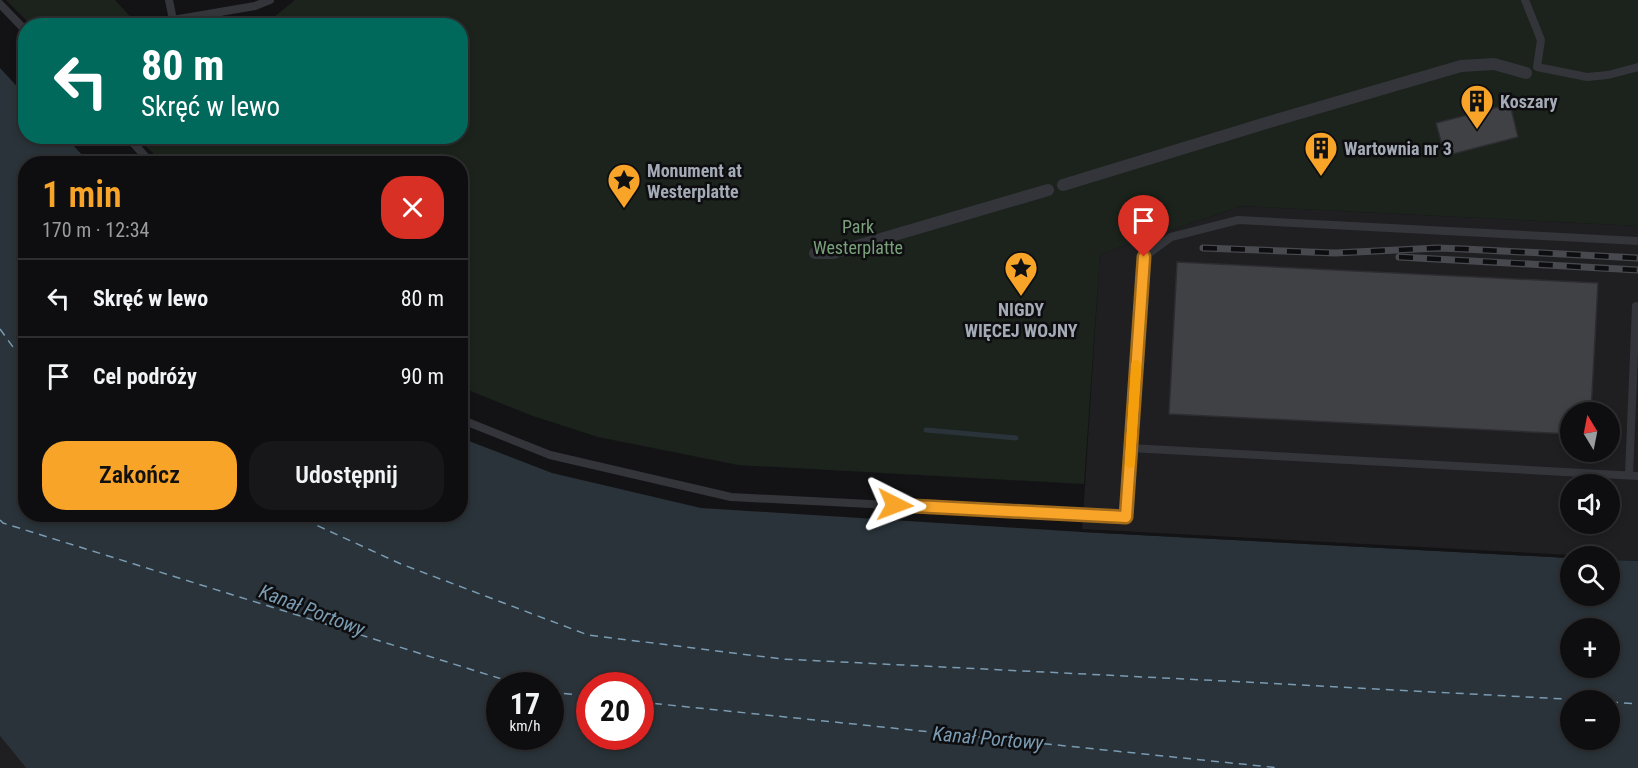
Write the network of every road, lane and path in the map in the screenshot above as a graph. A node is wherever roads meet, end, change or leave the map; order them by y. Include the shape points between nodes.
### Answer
1 (169, 0) edge
2 (270, 0) edge
3 (1525, 0) edge
4 (0, 4) edge
5 (173, 18) edge
6 (185, 18) edge
7 (18, 23) edge
8 (1638, 67) edge
9 (1526, 73) dead end
10 (134, 144) edge
11 (145, 156) edge
12 (1063, 185) dead end
13 (1048, 190) dead end
14 (1638, 241) edge
15 (816, 253) dead end
16 (1638, 306) edge
17 (468, 422) edge
18 (1130, 448) junction
19 (1634, 475) edge

1 - 5 lane
2 - 6 lane
3 - 8 lane via 1541,40 1538,67 1587,77
4 - 7 lane
9 - 12 street via 1494,64 1461,66
10 - 11 lane
13 - 15 street via 832,252
14 - 18 lane via 1239,220 1171,237 1144,257
16 - 19 lane
17 - 18 lane via 550,455 731,497 1126,517
18 - 19 lane

